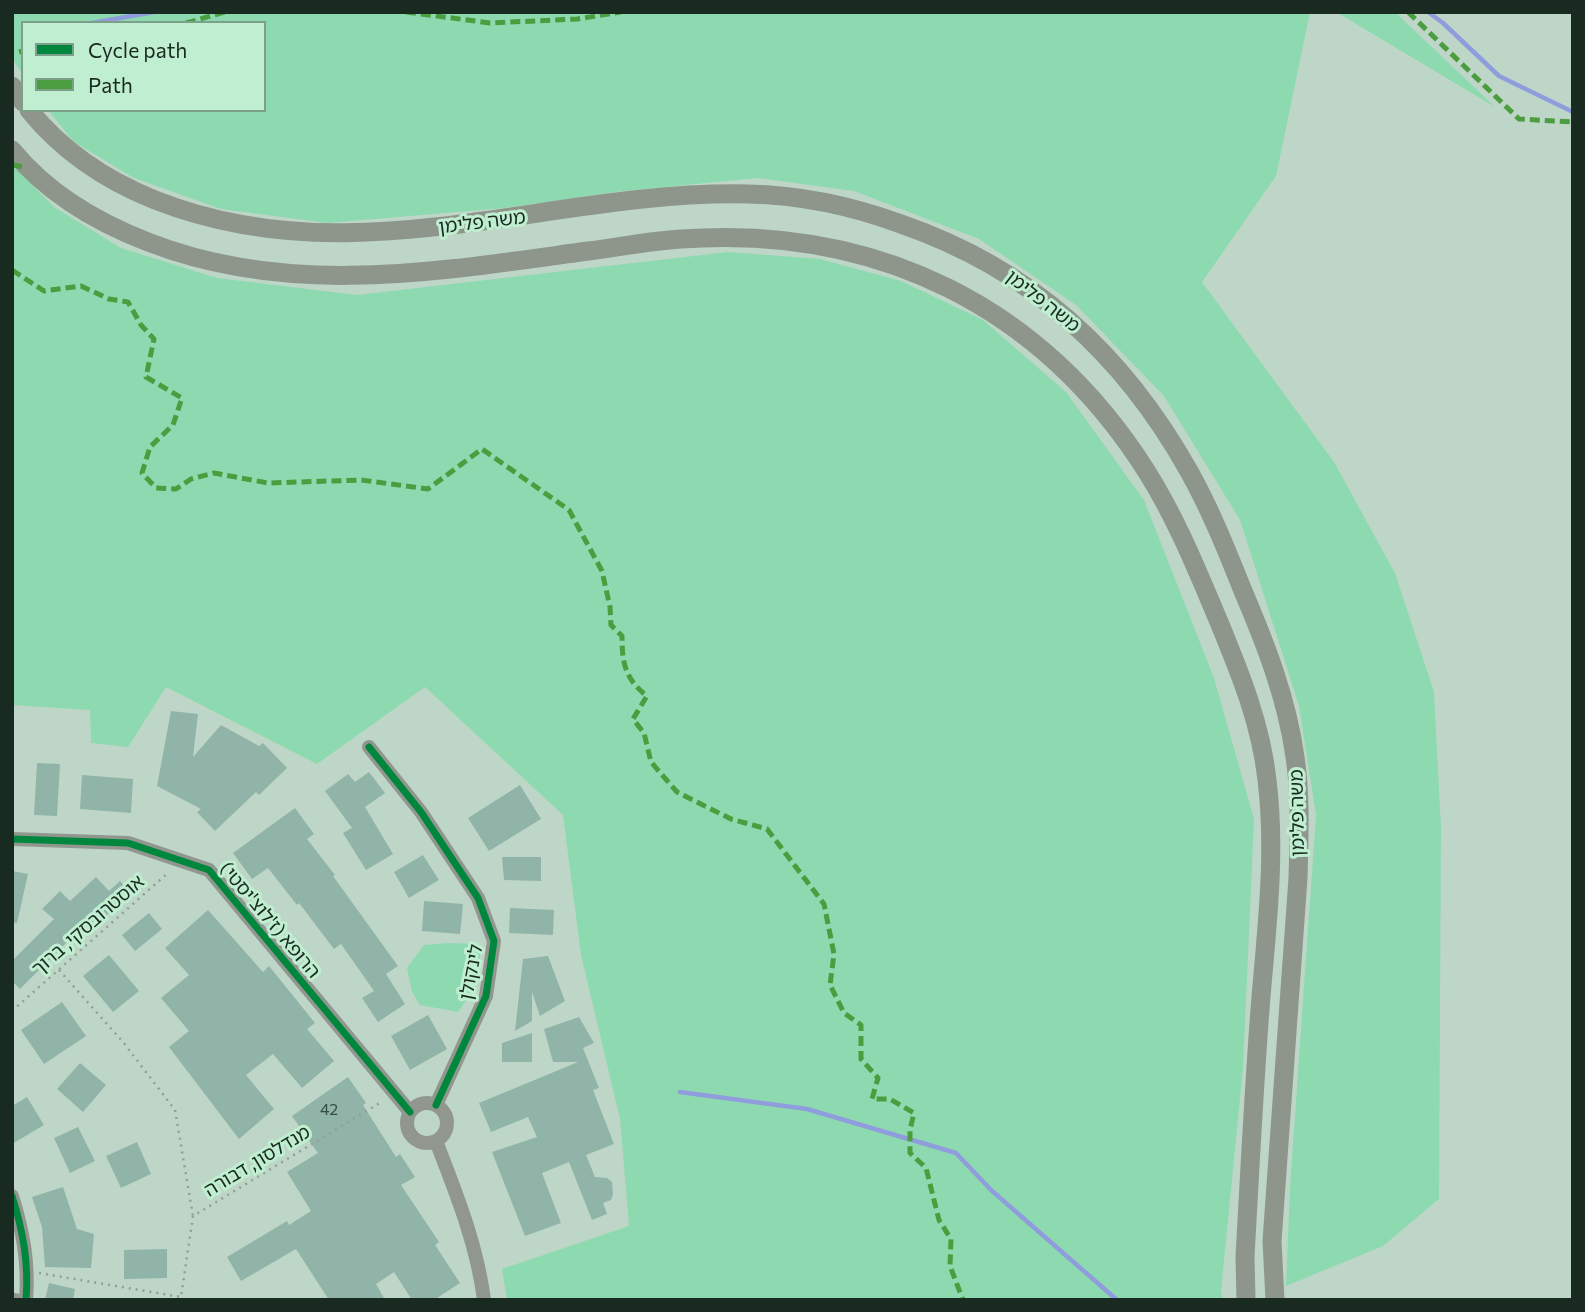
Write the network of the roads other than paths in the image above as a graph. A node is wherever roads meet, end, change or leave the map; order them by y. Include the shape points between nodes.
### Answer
1 (31, 112) edge
2 (12, 150) edge
3 (369, 747) dead end
4 (12, 839) edge
5 (436, 1105) junction
6 (410, 1112) junction
7 (436, 1141) junction
8 (12, 1196) edge
9 (21, 1298) edge
10 (484, 1300) edge
11 (1246, 1300) edge
12 (1275, 1300) edge

1 - 12 main road, משה פלימן via 66,149 117,183 178,209 238,224 302,232 383,232 678,196 777,196 858,210 953,243 1004,271 1063,313 1110,358 1146,405 1205,501 1264,641 1291,731 1299,840 1272,1241
2 - 11 main road, משה פלימן via 48,187 104,224 169,251 231,267 300,275 384,276 679,239 774,239 850,252 941,284 989,310 1044,349 1088,393 1130,446 1185,538 1237,666 1263,752 1270,855
3 - 5 street, לינקולן via 421,812 478,898 494,941 486,996
4 - 6 street, הרופא (ז'לוצ'יסטי) via 128,843 209,870
5 - 6 street via 422,1104
5 - 7 street via 447,1122
6 - 7 street via 407,1125 411,1135 422,1143
7 - 10 street via 466,1221
8 - 9 street via 23,1229 27,1272

